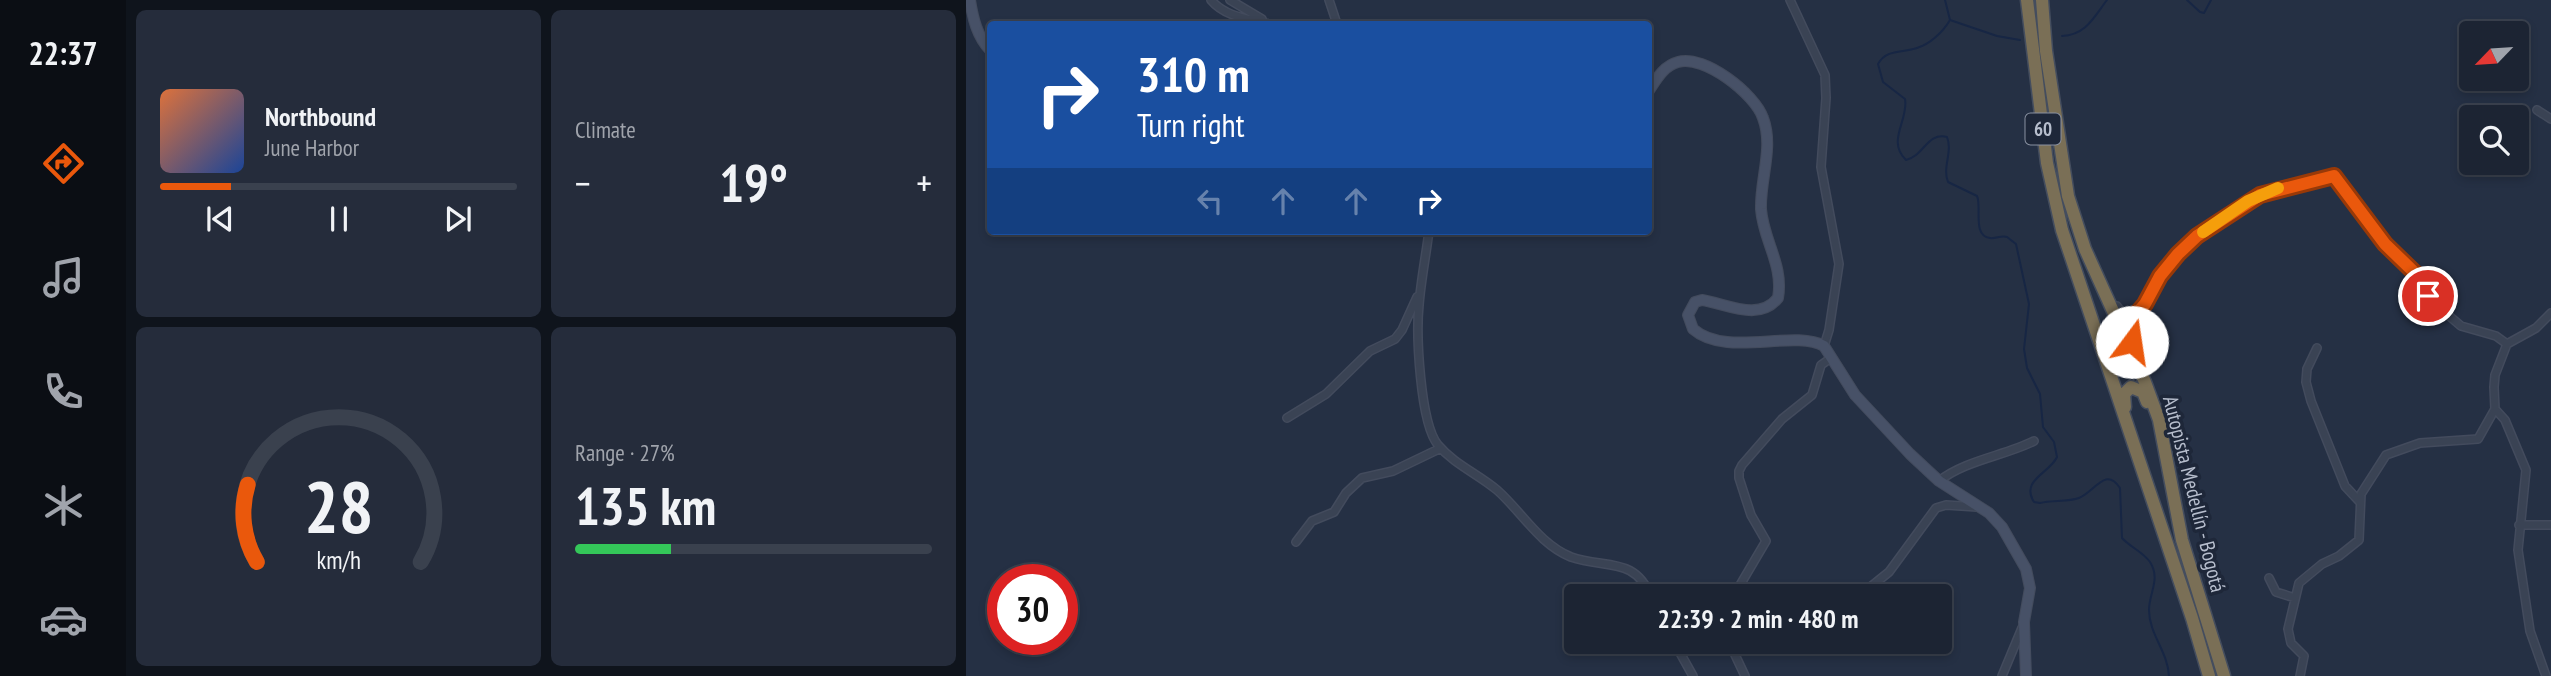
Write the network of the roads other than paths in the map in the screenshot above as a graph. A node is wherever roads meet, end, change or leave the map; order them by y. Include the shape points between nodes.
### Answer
1 (970, 0) edge
2 (1211, 0) edge
3 (1230, 0) edge
4 (1329, 0) edge
5 (1790, 0) edge
6 (2027, 0) edge
7 (2043, 2) edge
8 (1257, 21) edge
9 (1265, 21) edge
10 (1336, 21) edge
11 (987, 46) edge
12 (1652, 87) edge
13 (2537, 110) dead end
14 (2551, 120) edge
15 (1428, 235) edge
16 (1422, 287) junction
17 (2111, 306) junction
18 (2551, 313) edge
19 (2127, 325) junction
20 (2507, 344) junction
21 (1824, 346) junction
22 (2129, 347) junction
23 (2317, 348) dead end
24 (1831, 358) junction
25 (2496, 409) junction
26 (1287, 418) dead end
27 (2035, 442) dead end
28 (1441, 448) junction
29 (2135, 453) junction
30 (2169, 464) junction
31 (1939, 481) junction
32 (2359, 501) junction
33 (1980, 507) junction
34 (2519, 525) junction
35 (2551, 526) edge
36 (1296, 542) dead end
37 (2269, 578) dead end
38 (1644, 584) edge
39 (1741, 584) edge
40 (1874, 584) edge
41 (2295, 598) junction
42 (2025, 622) junction
43 (1681, 654) edge
44 (1735, 654) edge
45 (1693, 676) edge
46 (1745, 676) edge
47 (2002, 676) edge
48 (2026, 676) edge
49 (2209, 676) edge
50 (2224, 676) edge
51 (2300, 676) edge
52 (2546, 676) edge

1 - 11 main road
2 - 8 street via 1232,15
3 - 9 street
4 - 10 street
5 - 21 street via 1825,75 1821,167 1839,264
6 - 29 highway, Autopista Medellín - Bogotá / 60 via 2047,163 2062,230
7 - 17 highway, Autopista Medellín - Bogotá / 60 via 2068,196
12 - 21 main road via 1668,67 1688,60 1699,63 1756,103 1766,127 1761,208 1780,277 1778,298 1767,308 1746,311 1695,302 1688,315 1693,329 1723,340 1805,341
13 - 14 street
15 - 16 street
16 - 26 street via 1395,339 1370,351 1332,388
16 - 28 street via 1418,327 1422,383 1426,415
17 - 19 street via 2119,309
17 - 22 highway, Autopista Medellín - Bogotá / 60
18 - 20 street via 2536,328
19 - 20 street via 2160,276 2197,236 2260,195 2334,176 2385,244 2416,274 2434,303 2461,326
19 - 22 street via 2132,338
20 - 25 street via 2495,375
21 - 24 main road
22 - 30 highway, Autopista Medellín - Bogotá / 60 via 2156,411
23 - 32 street via 2306,383 2345,486
24 - 31 main road via 1855,395
24 - 39 street via 1821,365 1812,395 1782,419 1742,465 1739,478 1766,541
25 - 32 street via 2477,439 2420,443 2386,455
25 - 34 street via 2526,470
27 - 31 street via 1962,467
28 - 36 street via 1393,471 1362,478 1334,512 1312,521
28 - 38 street via 1497,490 1554,548 1572,557 1630,570
29 - 30 highway via 2137,441 2123,397 2127,389 2136,387 2145,396 2160,455
29 - 49 highway, Autopista Medellín - Bogotá / 60
30 - 50 highway, Autopista Medellín - Bogotá / 60 via 2182,540
31 - 33 main road
32 - 41 street via 2359,540 2304,578
33 - 40 street via 1936,508 1889,572
33 - 42 main road via 2003,527 2026,569 2030,588
34 - 35 street
34 - 52 street via 2528,616
37 - 41 street via 2276,592
41 - 51 street via 2288,629 2291,643 2304,656
42 - 47 street
42 - 48 main road
43 - 45 street
44 - 46 street

